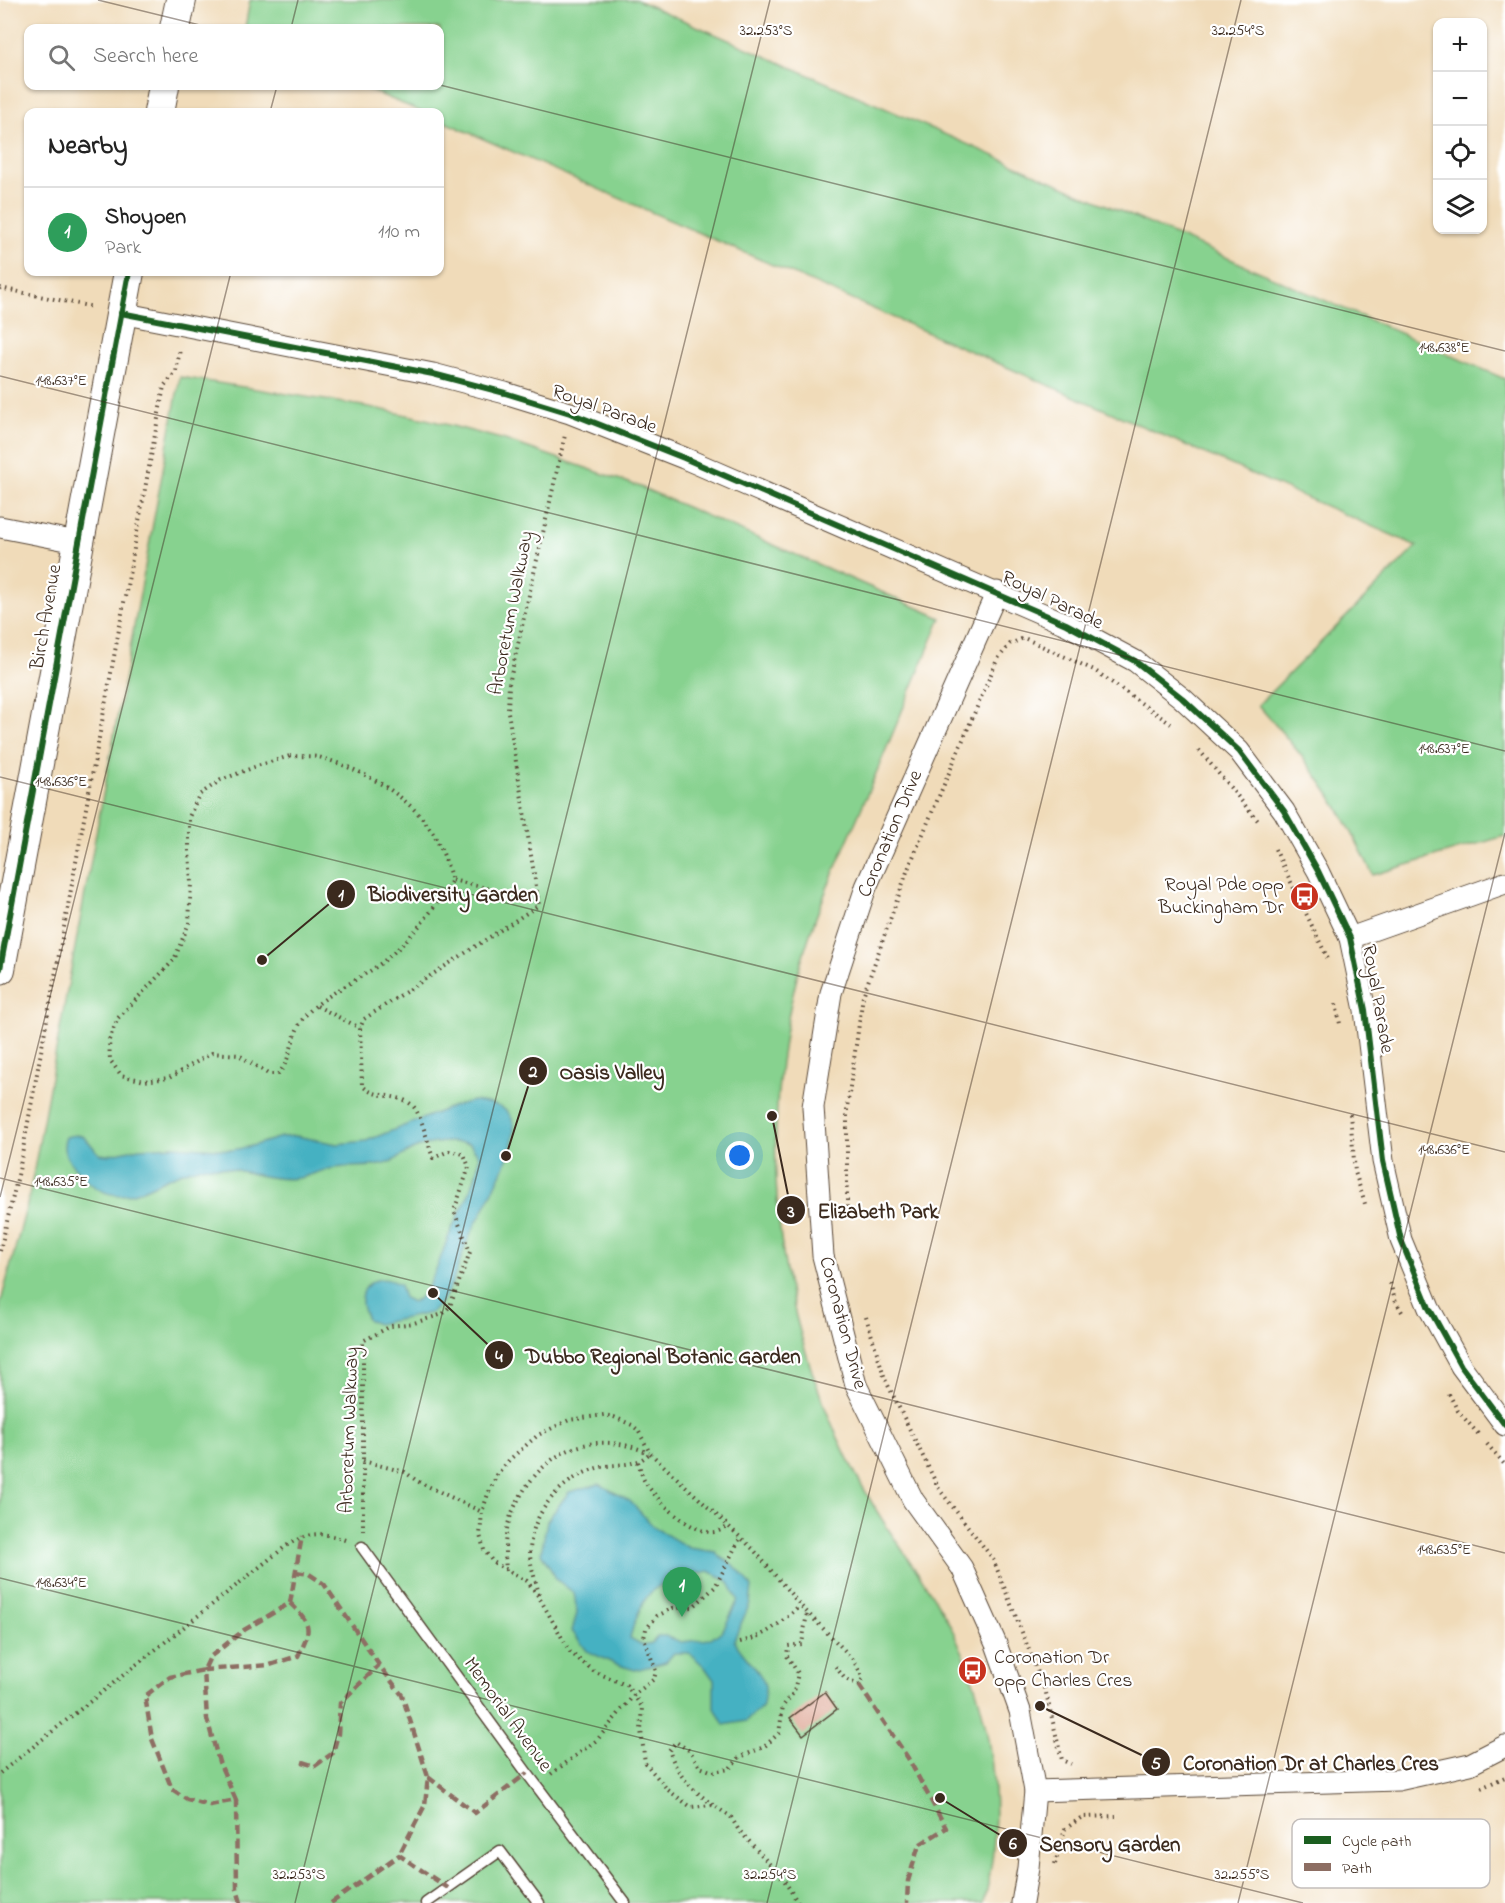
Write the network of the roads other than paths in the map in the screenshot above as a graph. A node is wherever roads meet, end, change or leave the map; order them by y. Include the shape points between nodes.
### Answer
1 (180, 0) edge
2 (176, 24) edge
3 (163, 90) edge
4 (160, 108) edge
5 (128, 276) edge
6 (121, 313) junction
7 (0, 527) edge
8 (77, 542) junction
9 (997, 592) junction
10 (1505, 883) edge
11 (1350, 938) junction
12 (0, 969) edge
13 (1505, 1425) edge
14 (362, 1547) road end
15 (1505, 1746) edge
16 (1035, 1791) junction
17 (426, 1903) edge
18 (539, 1903) edge
19 (625, 1903) edge
20 (1022, 1903) edge

1 - 2 street
3 - 4 street
5 - 6 street, Birch Avenue
6 - 8 street, Birch Avenue
6 - 9 street, Royal Parade via 433,374 570,413
7 - 8 street
8 - 12 street, Birch Avenue
9 - 11 street, Royal Parade via 1135,661 1239,751 1284,811
9 - 16 street, Coronation Drive via 867,887 831,993 813,1107 823,1257 856,1385 913,1500 962,1568 996,1644 1020,1711
10 - 11 street
11 - 13 street, Royal Parade via 1365,1010 1383,1161 1401,1240 1429,1308 1461,1366
14 - 19 lane, Memorial Avenue
15 - 16 street via 1470,1764 1398,1780
16 - 20 street, Coronation Drive
17 - 18 lane via 500,1851

